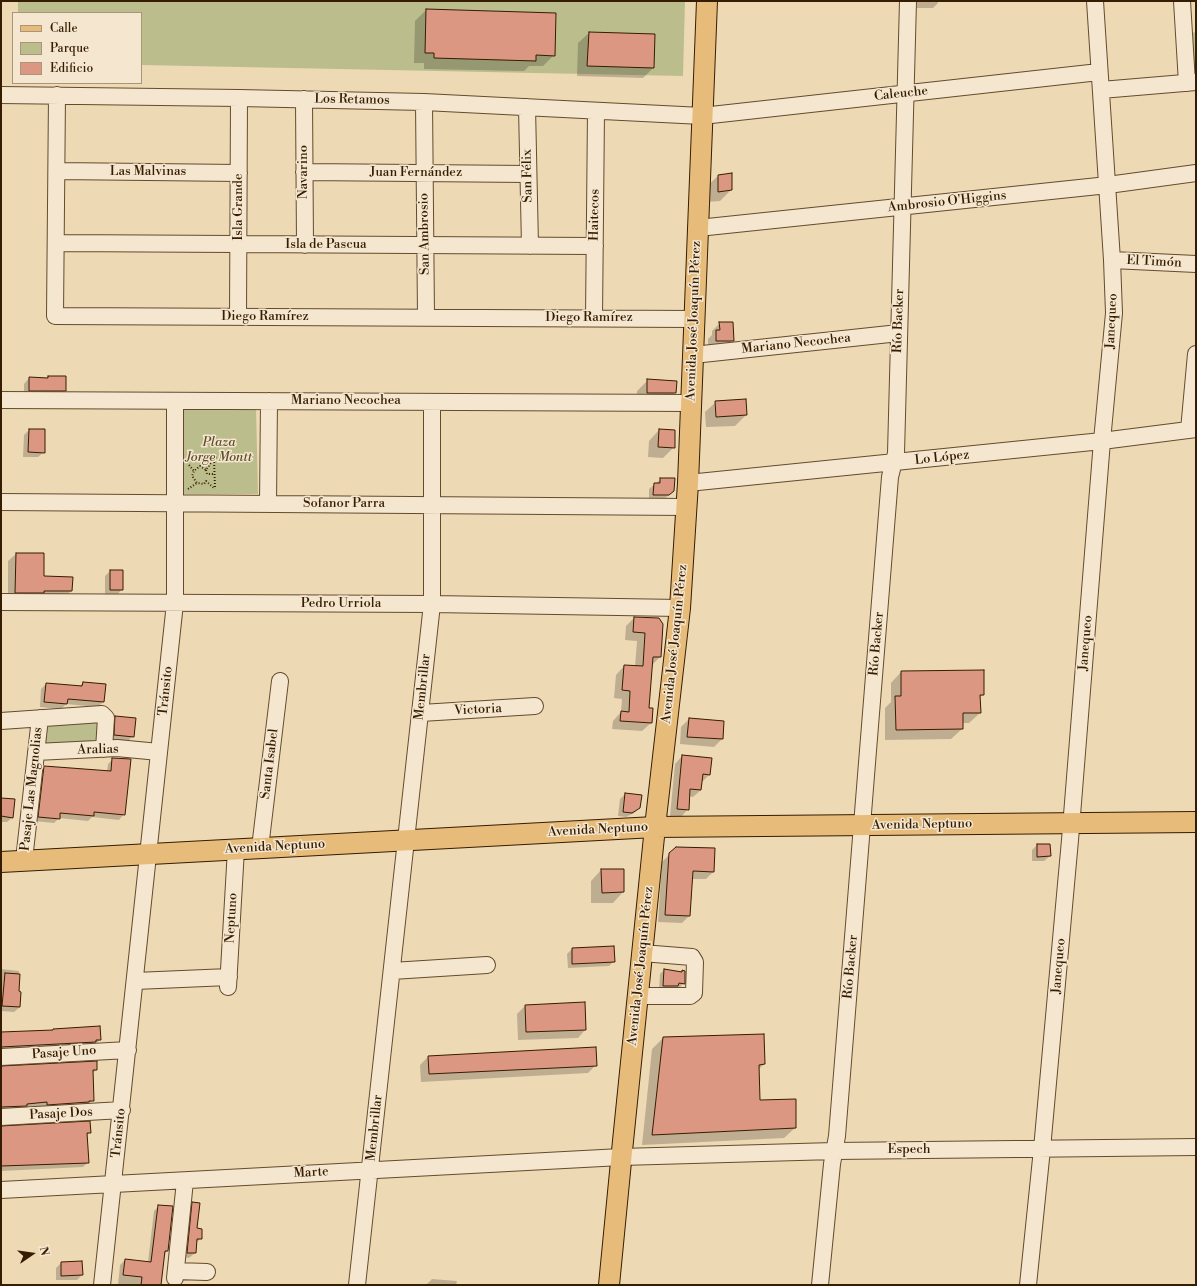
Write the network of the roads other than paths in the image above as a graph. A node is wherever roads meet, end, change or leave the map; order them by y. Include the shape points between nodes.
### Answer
1 (707, 1) edge
2 (908, 1) edge
3 (1095, 1) edge
4 (1182, 1) edge
5 (1190, 26) edge
6 (1100, 72) junction
7 (1192, 83) edge
8 (1101, 90) junction
9 (905, 94) junction
10 (1, 95) edge
11 (57, 95) junction
12 (239, 98) junction
13 (304, 99) junction
14 (424, 102) junction
15 (527, 107) junction
16 (596, 111) junction
17 (702, 116) junction
18 (57, 171) junction
19 (239, 172) junction
20 (304, 172) junction
21 (424, 173) junction
22 (1196, 173) edge
23 (528, 174) junction
24 (1108, 185) junction
25 (902, 206) junction
26 (698, 228) junction
27 (56, 243) junction
28 (238, 244) junction
29 (305, 244) junction
30 (425, 245) junction
31 (530, 246) junction
32 (595, 246) junction
33 (1112, 260) junction
34 (1196, 264) edge
35 (238, 316) junction
36 (426, 318) junction
37 (594, 318) junction
38 (695, 319) junction
39 (899, 333) junction
40 (1196, 354) edge
41 (693, 355) junction
42 (1, 400) edge
43 (175, 400) junction
44 (270, 401) junction
45 (432, 402) junction
46 (691, 403) junction
47 (1193, 429) edge
48 (1102, 441) junction
49 (894, 463) junction
50 (688, 483) junction
51 (1, 502) edge
52 (175, 503) junction
53 (268, 504) junction
54 (432, 505) junction
55 (687, 507) junction
56 (1, 602) edge
57 (175, 603) junction
58 (432, 604) junction
59 (680, 608) junction
60 (280, 680) dead end
61 (535, 706) dead end
62 (421, 713) junction
63 (40, 718) junction
64 (1, 721) edge
65 (104, 748) junction
66 (36, 752) junction
67 (159, 752) junction
68 (1196, 822) edge
69 (1072, 823) junction
70 (862, 826) junction
71 (655, 827) junction
72 (407, 840) junction
73 (260, 848) junction
74 (236, 849) junction
75 (148, 854) junction
76 (24, 860) junction
77 (1, 862) edge
78 (642, 953) junction
79 (487, 965) dead end
80 (392, 971) junction
81 (135, 981) junction
82 (638, 996) junction
83 (128, 1050) junction
84 (1, 1057) edge
85 (122, 1110) junction
86 (1, 1117) edge
87 (1196, 1147) edge
88 (1042, 1149) junction
89 (834, 1151) junction
90 (621, 1157) junction
91 (370, 1170) junction
92 (185, 1181) junction
93 (114, 1185) junction
94 (1, 1190) edge
95 (207, 1272) dead end
96 (102, 1285) edge
97 (357, 1285) edge
98 (609, 1285) edge
99 (820, 1285) edge
100 (1028, 1285) edge

1 - 17 main road, Avenida José Joaquín Pérez
2 - 9 street, Río Backer
3 - 6 street, Janequeo
4 - 5 street
5 - 7 street
6 - 8 street, Janequeo
6 - 9 street, Caleuche
7 - 8 street
8 - 24 street, Janequeo
9 - 17 street, Caleuche
9 - 25 street, Río Backer
10 - 11 street, Los Retamos
11 - 12 street, Los Retamos
11 - 18 street, Diego Ramírez
12 - 13 street, Los Retamos
12 - 19 street, Isla Grande
13 - 14 street, Los Retamos
13 - 20 street, Navarino
14 - 15 street, Los Retamos
14 - 21 street, San Ambrosio
15 - 16 street, Los Retamos
15 - 23 street, San Félix
16 - 17 street, Los Retamos
16 - 32 street, Haitecos
17 - 26 main road, Avenida José Joaquín Pérez
18 - 19 street, Las Malvinas
18 - 27 street, Diego Ramírez
19 - 28 street, Isla Grande
20 - 21 street, Juan Fernández
20 - 29 street, Navarino
21 - 23 street, Juan Fernández
21 - 30 street, San Ambrosio
22 - 24 street, Ambrosio O'Higgins
23 - 31 street, San Félix
24 - 25 street, Ambrosio O'Higgins
24 - 33 street, Janequeo
25 - 26 street, Ambrosio O'Higgins
25 - 39 street, Río Backer
26 - 38 main road, Avenida José Joaquín Pérez
27 - 28 street, Isla de Pascua
27 - 35 street, Diego Ramírez via 56,316
28 - 29 street, Isla de Pascua
28 - 35 street, Isla Grande
29 - 30 street, Isla de Pascua
30 - 31 street, Isla de Pascua
30 - 36 street, San Ambrosio
31 - 32 street, Isla de Pascua
32 - 37 street, Haitecos
33 - 34 street, El Timón
33 - 48 street, Janequeo via 1114,313
35 - 36 street, Diego Ramírez
36 - 37 street, Diego Ramírez
37 - 38 street, Diego Ramírez
38 - 41 main road, Avenida José Joaquín Pérez
39 - 41 street, Mariano Necochea
39 - 49 street, Río Backer
40 - 47 street
41 - 46 main road, Avenida José Joaquín Pérez
42 - 43 street, Mariano Necochea
43 - 44 street, Mariano Necochea
43 - 52 street, Tránsito
44 - 45 street, Mariano Necochea
44 - 53 street
45 - 46 street, Mariano Necochea
45 - 54 street, Membrillar
46 - 50 main road, Avenida José Joaquín Pérez
47 - 48 street, Lo López
48 - 49 street, Lo López
48 - 69 street, Janequeo
49 - 50 street, Lo López
49 - 70 street, Río Backer via 890,477
50 - 55 main road, Avenida José Joaquín Pérez
51 - 52 street, Sofanor Parra
52 - 53 street, Sofanor Parra
52 - 57 street, Tránsito
53 - 54 street, Sofanor Parra
54 - 55 street, Sofanor Parra
54 - 58 street, Membrillar
55 - 59 main road, Avenida José Joaquín Pérez
56 - 57 street, Pedro Urriola
57 - 58 street, Pedro Urriola
57 - 67 street, Tránsito
58 - 59 street, Pedro Urriola
58 - 62 street, Membrillar
59 - 71 main road, Avenida José Joaquín Pérez
60 - 73 street, Santa Isabel
61 - 62 street, Victoria
62 - 72 street, Membrillar
63 - 64 street
63 - 65 street via 102,714 106,718
63 - 66 street, Pasaje Las Magnolias
65 - 66 street, Aralias
65 - 67 street, Aralias
66 - 76 street, Pasaje Las Magnolias
67 - 75 street, Tránsito
68 - 69 main road, Avenida Neptuno
69 - 70 main road, Avenida Neptuno
69 - 88 street, Janequeo
70 - 71 main road, Avenida Neptuno
70 - 89 street, Río Backer
71 - 72 main road, Avenida Neptuno
71 - 78 main road, Avenida José Joaquín Pérez
72 - 73 main road, Avenida Neptuno
72 - 80 street, Membrillar
73 - 74 main road, Avenida Neptuno
74 - 75 main road, Avenida Neptuno
74 - 81 street, Neptuno via 228,982
75 - 76 main road, Avenida Neptuno
75 - 81 street, Tránsito
76 - 77 main road, Avenida Neptuno
78 - 82 main road, Avenida José Joaquín Pérez
78 - 82 street via 692,957 695,962 694,993 690,996
79 - 80 street
80 - 91 street, Membrillar
81 - 83 street, Tránsito
82 - 90 main road, Avenida José Joaquín Pérez
83 - 84 street, Pasaje Uno
83 - 85 street, Tránsito
85 - 86 street, Pasaje Dos
85 - 93 street, Tránsito
87 - 88 street, Espech
88 - 89 street, Espech
88 - 100 street, Janequeo
89 - 90 street, Espech
89 - 99 street, Río Backer
90 - 91 street, Marte
90 - 98 main road, Avenida José Joaquín Pérez
91 - 92 street, Marte
91 - 97 street, Membrillar
92 - 93 street, Marte
92 - 95 street via 176,1274
93 - 94 street, Marte
93 - 96 street, Tránsito

